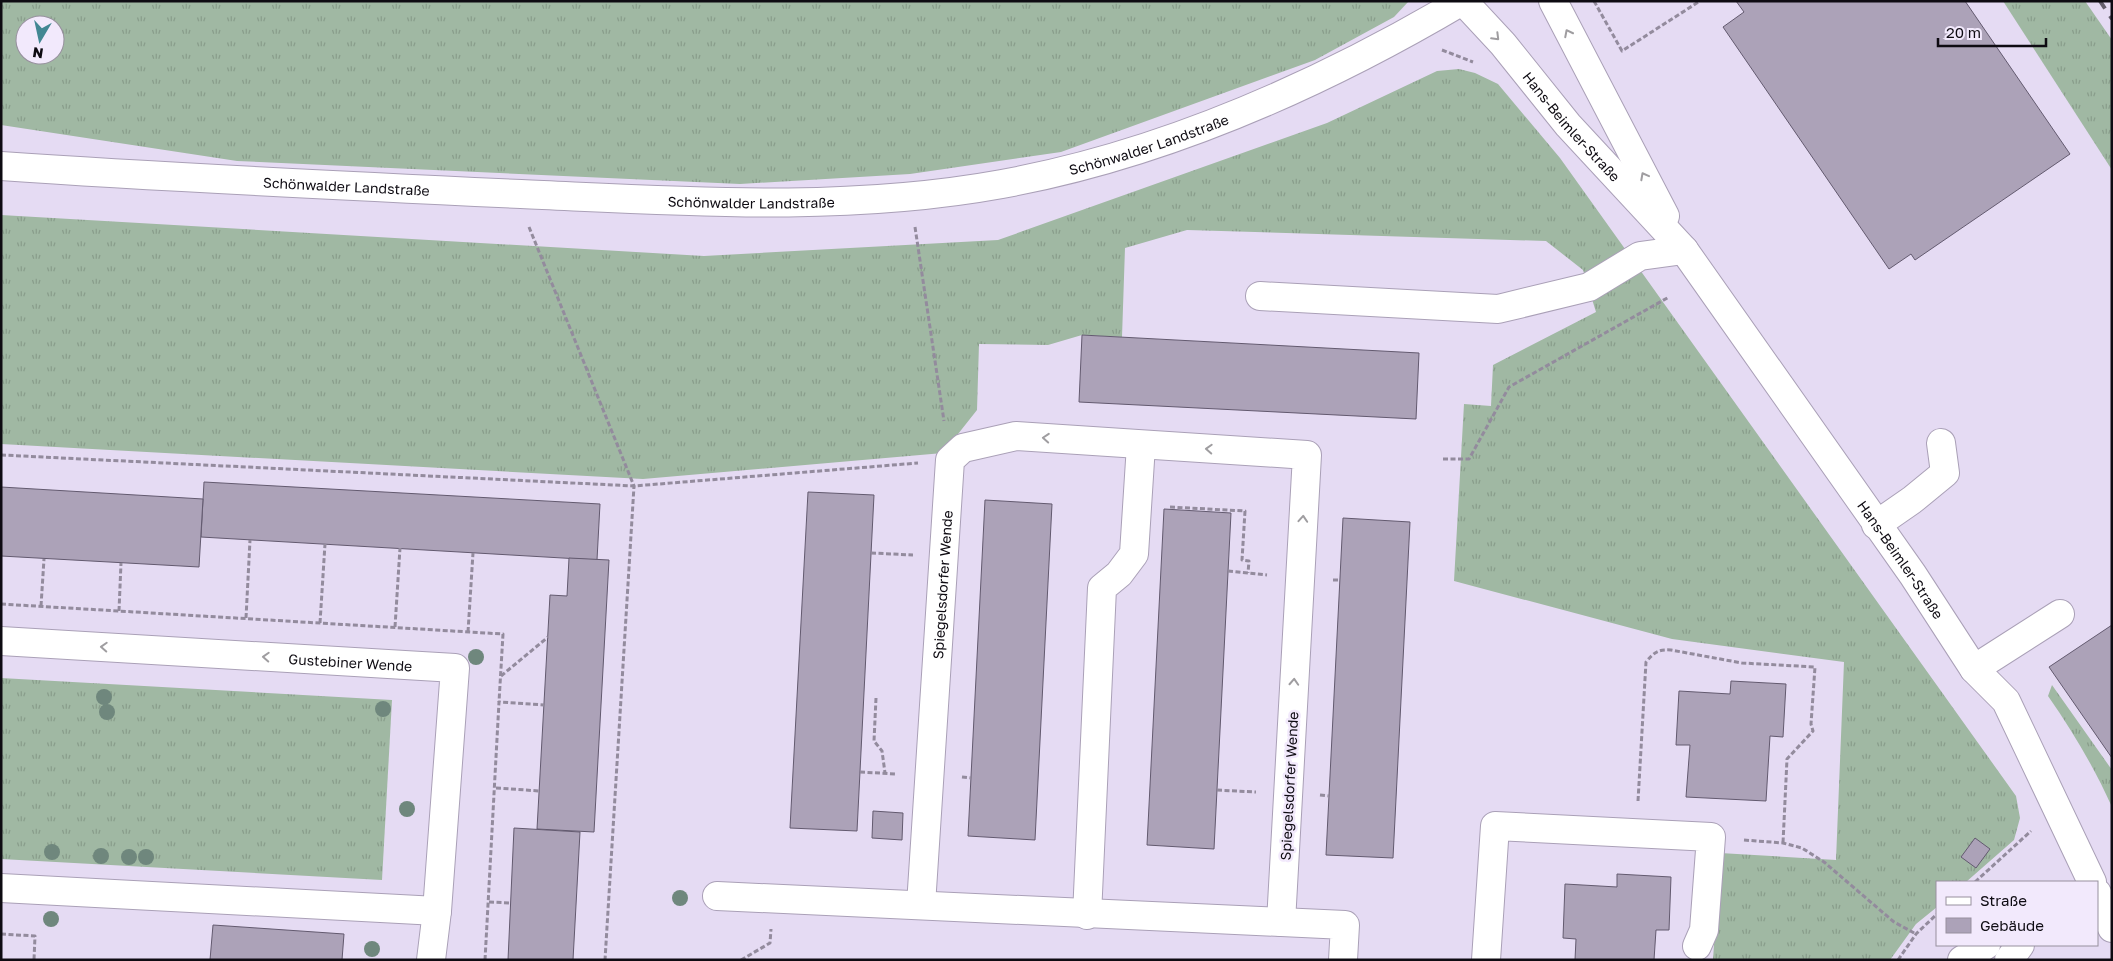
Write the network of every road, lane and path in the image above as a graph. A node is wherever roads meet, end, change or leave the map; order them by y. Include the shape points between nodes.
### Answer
1 (1463, 1) edge
2 (1553, 1) edge
3 (1594, 1) edge
4 (1700, 1) edge
5 (1441, 50) dead end
6 (1476, 63) dead end
7 (1, 166) edge
8 (914, 219) dead end
9 (526, 220) dead end
10 (1684, 250) junction
11 (1260, 296) dead end
12 (1669, 297) dead end
13 (1941, 443) dead end
14 (1141, 445) junction
15 (1, 455) edge
16 (1443, 459) dead end
17 (950, 460) junction
18 (634, 486) junction
19 (1137, 505) junction
20 (1876, 526) junction
21 (250, 540) dead end
22 (325, 544) dead end
23 (400, 548) dead end
24 (472, 553) dead end
25 (871, 553) dead end
26 (895, 554) dead end
27 (44, 559) dead end
28 (121, 563) dead end
29 (1228, 572) dead end
30 (41, 606) dead end
31 (119, 611) dead end
32 (2060, 614) dead end
33 (246, 618) dead end
34 (320, 623) dead end
35 (395, 627) dead end
36 (468, 632) dead end
37 (548, 636) dead end
38 (1, 641) edge
39 (1974, 668) junction
40 (501, 677) dead end
41 (876, 698) dead end
42 (544, 705) dead end
43 (860, 772) dead end
44 (879, 773) dead end
45 (885, 773) dead end
46 (496, 788) junction
47 (1217, 790) dead end
48 (540, 791) dead end
49 (1238, 791) dead end
50 (2037, 826) dead end
51 (1636, 833) junction
52 (1711, 837) junction
53 (1782, 843) junction
54 (1976, 881) edge
55 (2089, 881) edge
56 (1, 888) edge
57 (717, 896) dead end
58 (2098, 900) edge
59 (489, 902) junction
60 (511, 903) dead end
61 (921, 905) junction
62 (437, 911) junction
63 (1087, 915) junction
64 (1936, 915) edge
65 (1281, 922) junction
66 (2112, 928) edge
67 (1, 934) edge
68 (1916, 934) junction
69 (1697, 946) dead end
70 (1984, 946) edge
71 (2019, 946) edge
72 (34, 960) edge
73 (431, 960) edge
74 (485, 960) edge
75 (605, 960) edge
76 (1343, 960) edge
77 (1486, 960) edge
78 (1898, 960) edge
79 (1962, 960) edge
80 (2009, 960) edge

1 - 7 street, Schönwalder Landstraße via 1379,49 1306,85 1168,141 1078,167 1002,184 906,197 725,204 205,180
1 -> 10 street, Hans-Beimler-Straße via 1503,44 1568,125
10 -> 2 street, Hans-Beimler-Straße
3 - 4 path via 1622,52
5 - 6 path
8 - 17 path
9 - 18 path
10 - 11 street via 1640,256 1589,287 1498,308
10 - 20 street, Hans-Beimler-Straße
12 - 16 path via 1510,387 1469,459
13 - 20 street via 1945,473
14 -> 17 street, Spiegelsdorfer Wende via 1016,436 963,448
14 - 19 street
65 -> 14 street, Spiegelsdorfer Wende via 1307,455
15 - 18 path
17 - 18 path
17 - 61 street, Spiegelsdorfer Wende
18 - 75 path
19 - 29 path via 1245,511 1242,560 1248,561 1248,573
19 - 63 street via 1134,554 1119,574 1102,588
20 - 39 street, Hans-Beimler-Straße via 1913,575
21 - 33 path
22 - 34 path
23 - 35 path
24 - 36 path
25 - 26 path
27 - 30 path
28 - 31 path
32 - 39 street
37 - 40 path
62 -> 38 street, Gustebiner Wende via 455,668
39 - 55 street, Hans-Beimler-Straße via 2006,701
41 - 45 path via 874,741 882,751
42 - 46 path via 499,702
43 - 44 path
46 - 48 path
46 - 59 path
47 - 49 path
50 - 54 path
51 - 52 street
51 - 53 path via 1646,662 1661,649 1742,662 1815,667 1813,731 1787,758
51 - 77 street via 1495,826
52 - 53 path
52 - 69 street via 1704,930
53 - 68 path via 1802,848 1824,862 1894,922
56 - 62 street
57 - 61 street
58 - 66 street, Hans-Beimler-Straße
59 - 60 path
59 - 74 path
61 - 63 street
62 - 73 street, Gustebiner Wende
63 - 65 street
64 - 68 path
65 - 76 street via 1345,925
67 - 72 path via 35,936
68 - 78 path
70 - 79 street
71 - 80 street

